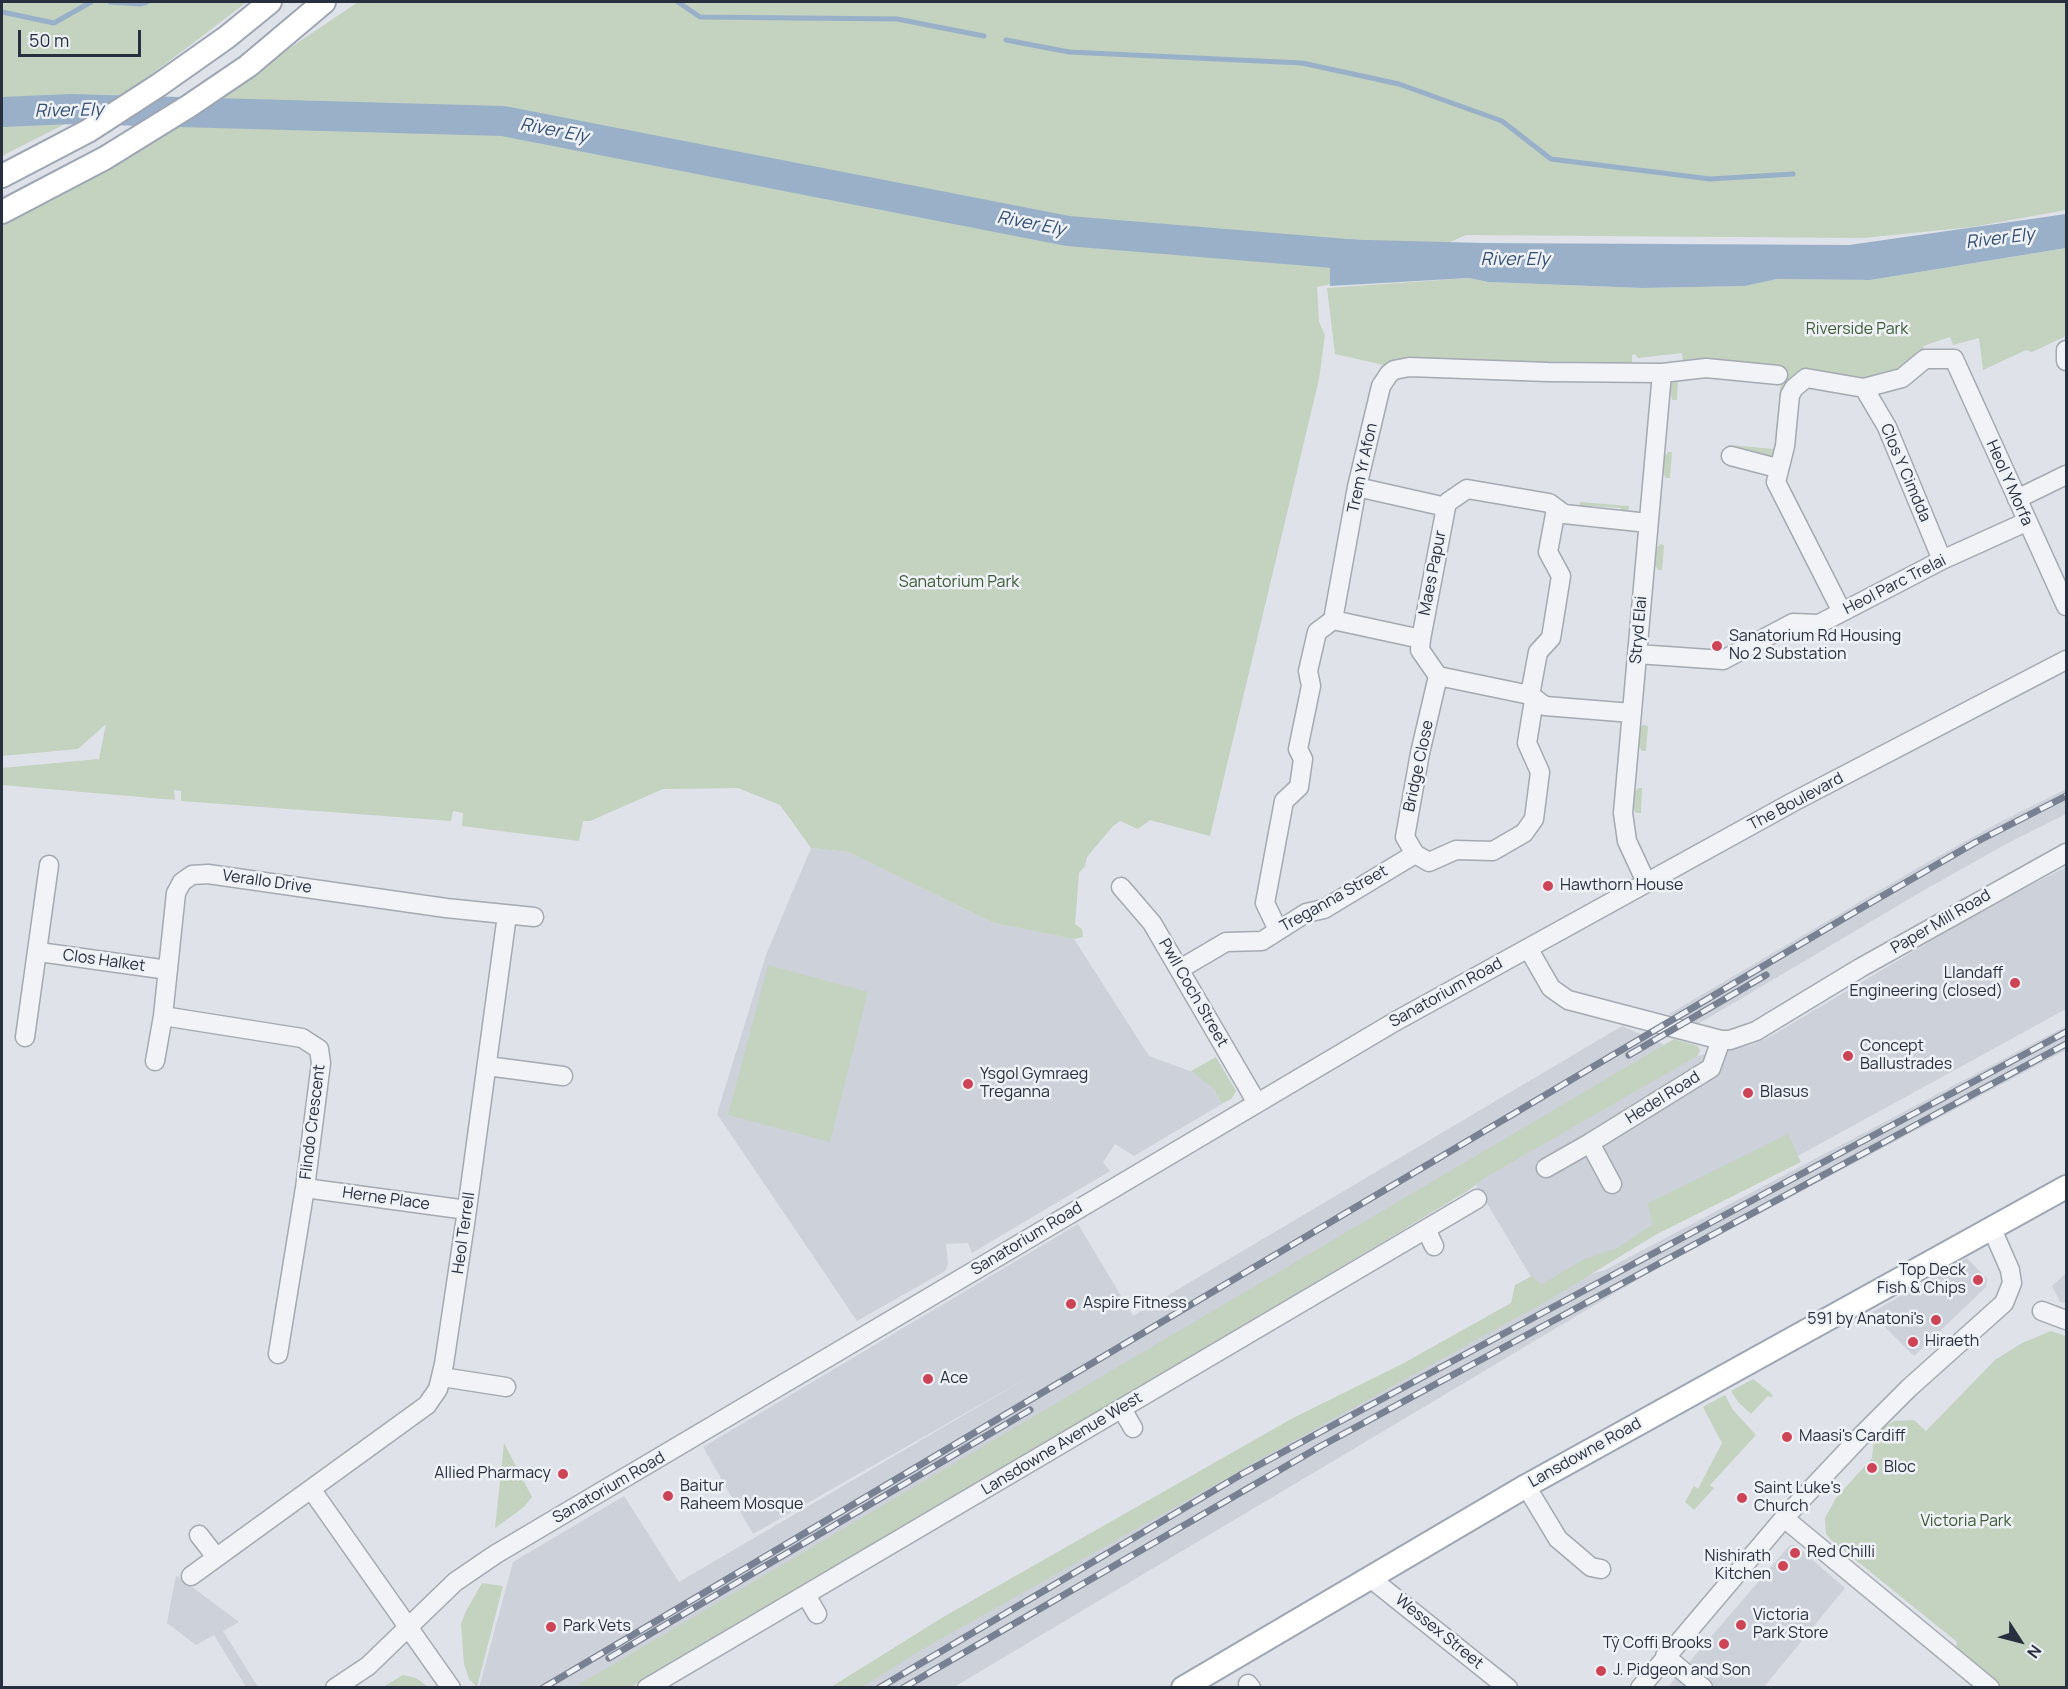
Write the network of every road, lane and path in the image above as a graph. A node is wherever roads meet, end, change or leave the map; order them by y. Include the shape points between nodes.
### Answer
1 (270, 2) edge
2 (324, 2) edge
3 (2, 176) edge
4 (2, 212) edge
5 (2067, 350) edge
6 (2067, 361) edge
7 (1662, 372) junction
8 (1778, 375) dead end
9 (1864, 388) junction
10 (1731, 456) dead end
11 (1778, 468) junction
12 (2067, 475) edge
13 (1357, 487) junction
14 (2017, 499) junction
15 (1446, 507) junction
16 (1556, 510) junction
17 (1648, 522) junction
18 (2026, 522) junction
19 (1942, 560) junction
20 (2067, 606) edge
21 (1842, 612) junction
22 (1333, 620) junction
23 (1421, 639) junction
24 (1637, 654) junction
25 (2067, 660) edge
26 (1438, 676) junction
27 (1532, 697) junction
28 (1632, 713) junction
29 (2067, 853) edge
30 (1415, 854) junction
31 (49, 865) dead end
32 (1646, 882) junction
33 (1121, 887) dead end
34 (507, 915) junction
35 (534, 917) dead end
36 (1278, 930) junction
37 (1528, 948) junction
38 (39, 952) junction
39 (1180, 969) junction
40 (168, 970) junction
41 (163, 1016) junction
42 (25, 1037) dead end
43 (1721, 1040) junction
44 (155, 1061) dead end
45 (487, 1066) junction
46 (563, 1076) dead end
47 (1257, 1103) junction
48 (1590, 1143) junction
49 (1546, 1168) dead end
50 (1612, 1184) dead end
51 (2067, 1187) edge
52 (305, 1188) junction
53 (1477, 1199) dead end
54 (467, 1210) junction
55 (1992, 1228) junction
56 (1425, 1229) junction
57 (1434, 1246) dead end
58 (2042, 1311) dead end
59 (2067, 1320) edge
60 (278, 1354) dead end
61 (442, 1377) junction
62 (506, 1387) dead end
63 (1122, 1409) junction
64 (1133, 1428) dead end
65 (1526, 1486) junction
66 (311, 1489) junction
67 (1784, 1518) junction
68 (200, 1535) dead end
69 (216, 1557) junction
70 (1601, 1569) dead end
71 (191, 1576) dead end
72 (1369, 1578) junction
73 (806, 1596) junction
74 (817, 1614) dead end
75 (409, 1626) junction
76 (1665, 1656) junction
77 (335, 1688) edge
78 (451, 1688) edge
79 (646, 1688) edge
80 (1183, 1688) edge
81 (1508, 1688) edge
82 (1640, 1688) edge
83 (1703, 1688) edge
84 (1989, 1688) edge

1 - 3 main road via 227,37 88,131
2 - 4 main road via 248,66 189,106 105,158
5 - 6 street
7 - 8 street, Trem Yr Afon via 1706,368
7 - 13 street, Trem Yr Afon via 1409,367 1394,370 1381,386
7 - 17 street, Stryd Elai
9 - 11 street via 1813,377 1799,382 1790,395 1785,446
9 - 14 street, Heol Y Morfa via 1902,378 1925,359 1954,359
9 - 19 street, Clos Y Cimdda via 1887,427
10 - 11 street
11 - 21 street via 1776,482
12 - 14 street
13 - 15 street
13 - 22 street, Trem Yr Afon
14 - 18 street, Heol Y Morfa
15 - 16 street via 1467,489 1549,503
15 - 23 street, Maes Papur
16 - 17 street
16 - 27 street via 1548,552 1561,576 1551,638 1538,652
17 - 24 street, Stryd Elai
18 - 19 street, Heol Parc Trelai
18 - 20 street, Heol Y Morfa
19 - 21 street, Heol Parc Trelai
21 - 24 street, Heol Parc Trelai via 1819,624 1793,623 1716,660
22 - 23 street
22 - 36 street, Trem Yr Afon via 1317,632 1298,749 1304,759 1299,787 1284,801 1278,822 1280,830 1265,903
23 - 26 street via 1420,650
24 - 28 street, Stryd Elai
25 - 32 street, The Boulevard
26 - 27 street
26 - 30 street, Bridge Close via 1405,837
27 - 28 street via 1545,706
27 - 30 street via 1527,743 1539,772 1530,828 1493,851 1456,850 1429,862
28 - 32 street, Stryd Elai via 1623,824 1633,858
29 - 43 street, Paper Mill Road via 1860,968 1756,1031
30 - 36 street, Treganna Street via 1324,909 1306,913
31 - 38 street, Clos Halket
32 - 37 street, The Boulevard
33 - 39 street, Pwll Coch Street via 1142,908
34 - 35 street, Verallo Drive
34 - 40 street, Verallo Drive via 208,874 192,875 176,893
34 - 45 street, Heol Terrell
36 - 39 street, Treganna Street via 1262,941 1226,942
37 - 43 street via 1551,988 1568,1000
37 - 47 street, Sanatorium Road
38 - 40 street, Clos Halket
38 - 42 street, Clos Halket
39 - 47 street, Pwll Coch Street
40 - 41 street, Verallo Drive
41 - 44 street, Verallo Drive
41 - 52 street, Flindo Crescent via 302,1038 319,1049 321,1063
43 - 48 street, Hedel Road via 1711,1068
45 - 46 street
45 - 54 street, Heol Terrell
47 - 75 street, Sanatorium Road via 496,1554 455,1582
48 - 49 street, Hedel Road
48 - 50 street
51 - 55 main road, Lansdowne Road
52 - 54 street, Herne Place
52 - 60 street, Flindo Crescent
53 - 56 street, Lansdowne Avenue West
54 - 61 street, Heol Terrell
55 - 65 main road, Lansdowne Road
55 - 67 street via 2013,1283 2004,1303 1909,1388
56 - 57 street
56 - 63 street, Lansdowne Avenue West
58 - 59 street
61 - 62 street
61 - 66 street, Heol Terrell via 427,1405
63 - 64 street
63 - 73 street, Lansdowne Avenue West
65 - 70 street via 1558,1539 1591,1567
65 - 72 main road, Lansdowne Road
66 - 69 street, Heol Terrell
66 - 75 street
67 - 76 street
67 - 84 street
68 - 69 street
69 - 71 street, Heol Terrell
72 - 80 main road, Lansdowne Road
72 - 81 street, Wessex Street
73 - 74 street
73 - 79 street, Lansdowne Avenue West
75 - 77 street, Sanatorium Road via 368,1666
75 - 78 street
76 - 82 street
76 - 83 street

